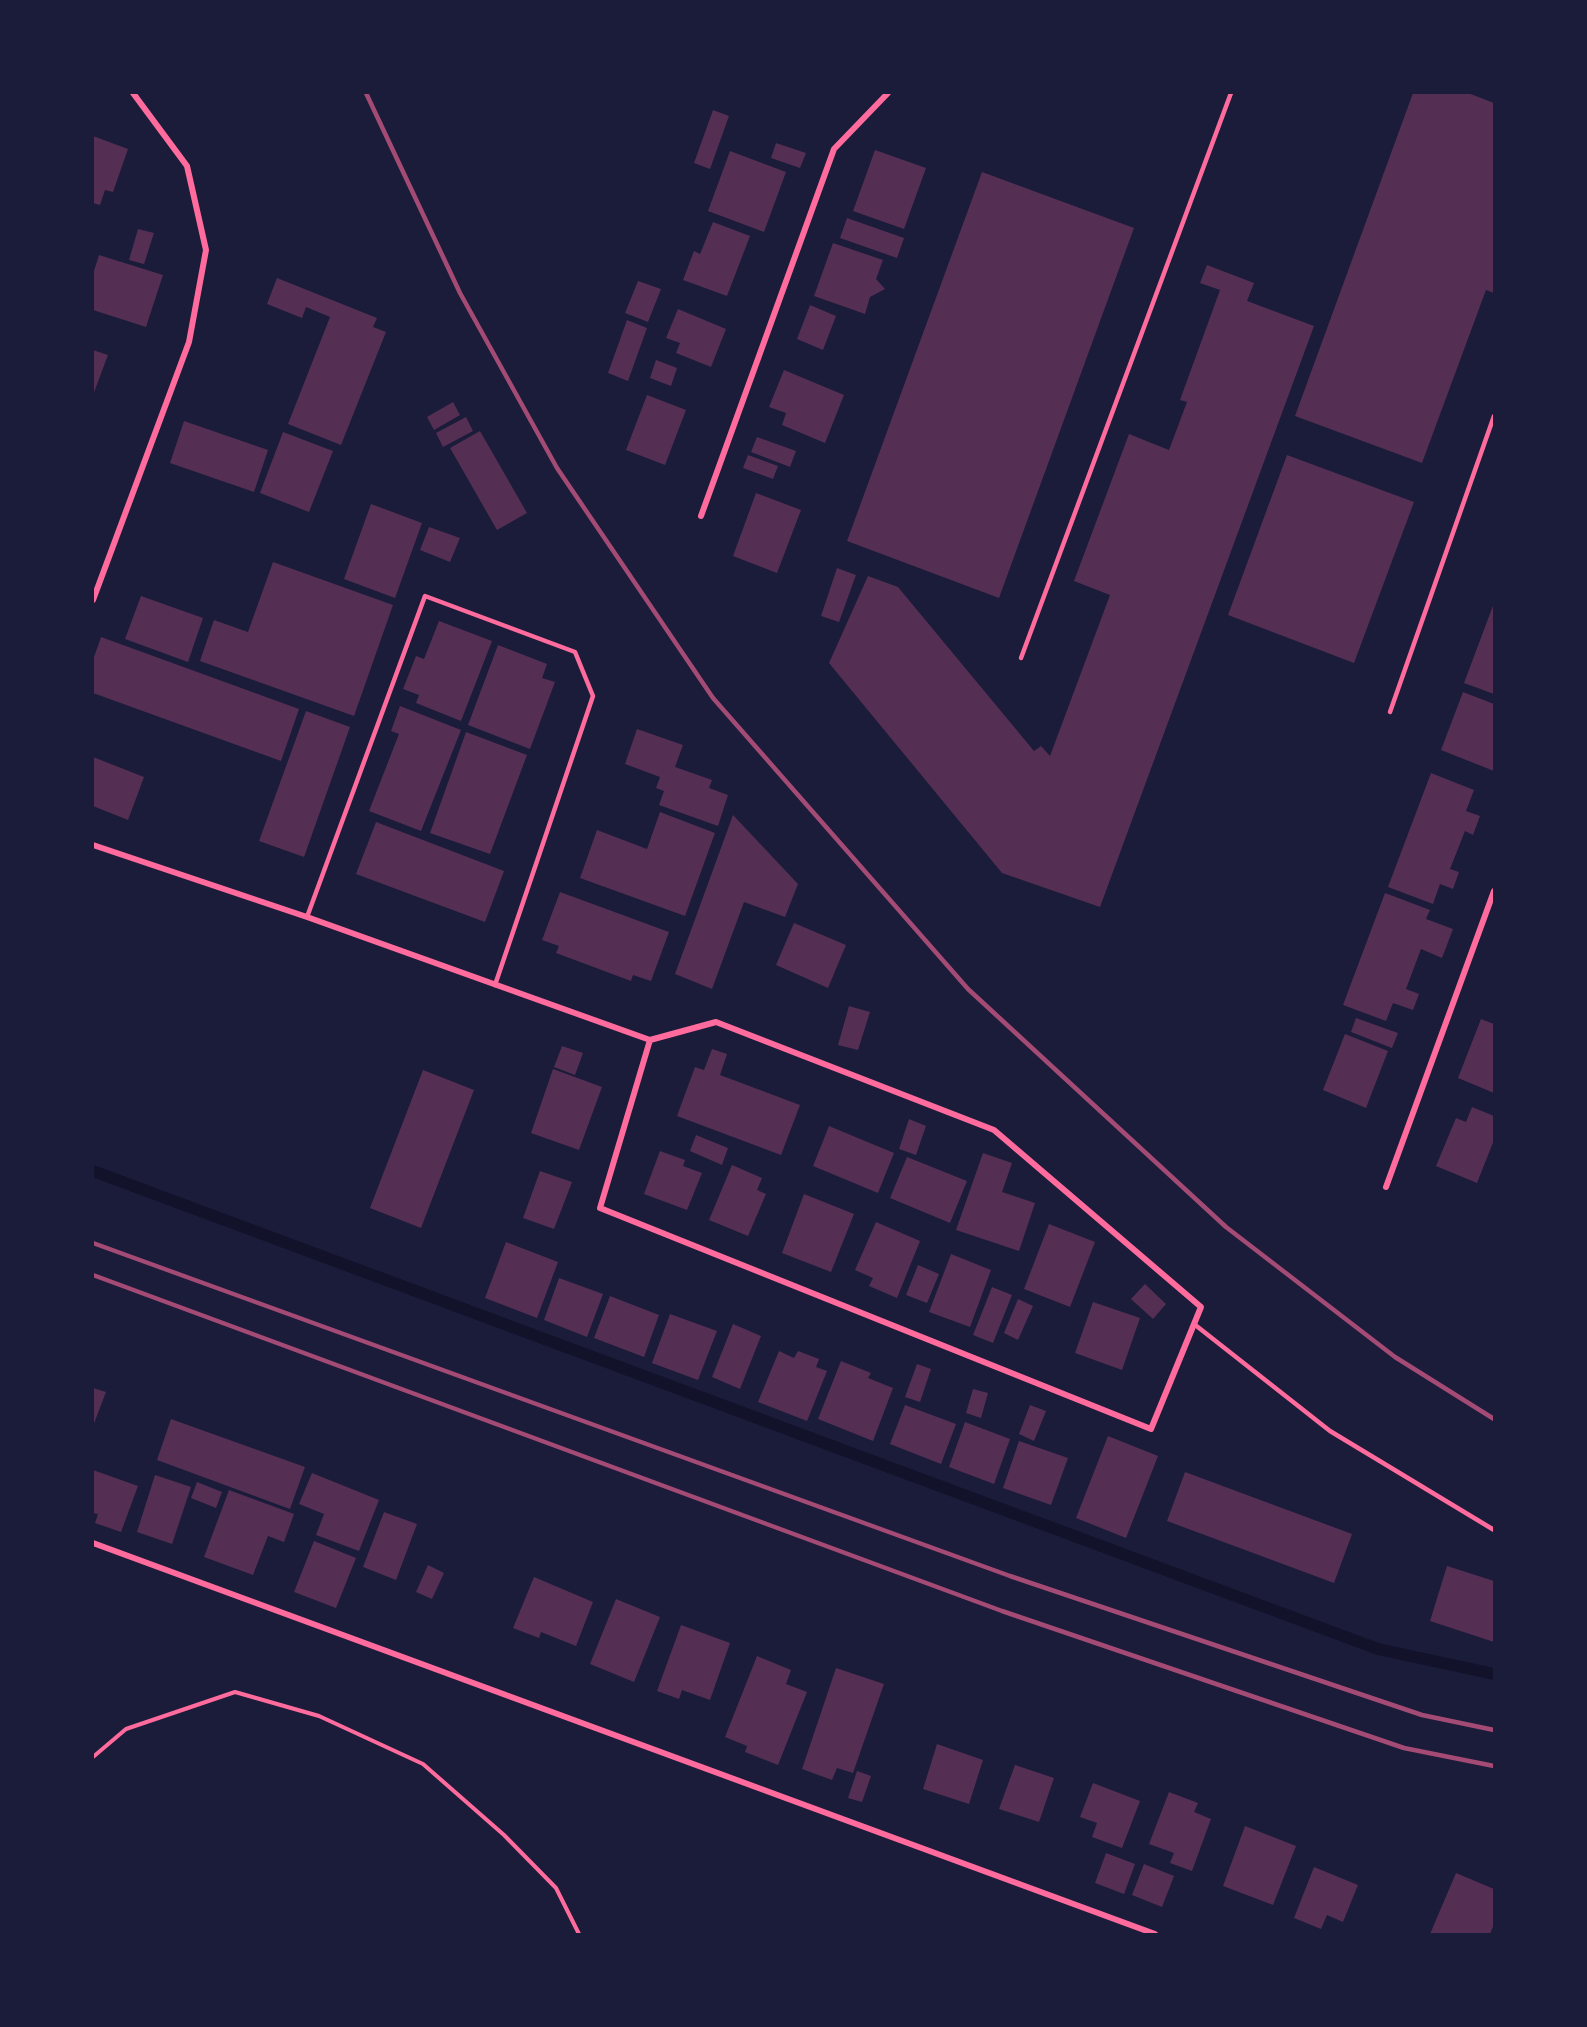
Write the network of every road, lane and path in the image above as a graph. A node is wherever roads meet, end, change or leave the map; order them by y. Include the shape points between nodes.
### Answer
1 (133, 93) edge
2 (888, 93) edge
3 (1231, 93) edge
4 (1494, 416) edge
5 (701, 516) dead end
6 (93, 600) edge
7 (1021, 658) dead end
8 (1390, 712) dead end
9 (93, 844) edge
10 (1494, 891) edge
11 (307, 917) junction
12 (495, 985) junction
13 (650, 1040) junction
14 (1386, 1187) dead end
15 (1194, 1324) junction
16 (1494, 1530) edge
17 (93, 1543) edge
18 (93, 1757) edge
19 (579, 1934) edge
20 (1155, 1934) edge

1 - 6 street via 188,166 206,250 189,342
2 - 5 street via 834,149
3 - 7 lane
4 - 8 lane
9 - 11 street
10 - 14 street
11 - 12 street
11 - 12 lane via 425,596 575,652 593,696
12 - 13 street
13 - 15 street via 716,1022 994,1130 1201,1307
13 - 15 street via 600,1208 1151,1429
15 - 16 lane via 1330,1431
17 - 20 street
18 - 19 path via 126,1729 236,1692 319,1716 423,1764 504,1835 556,1888

